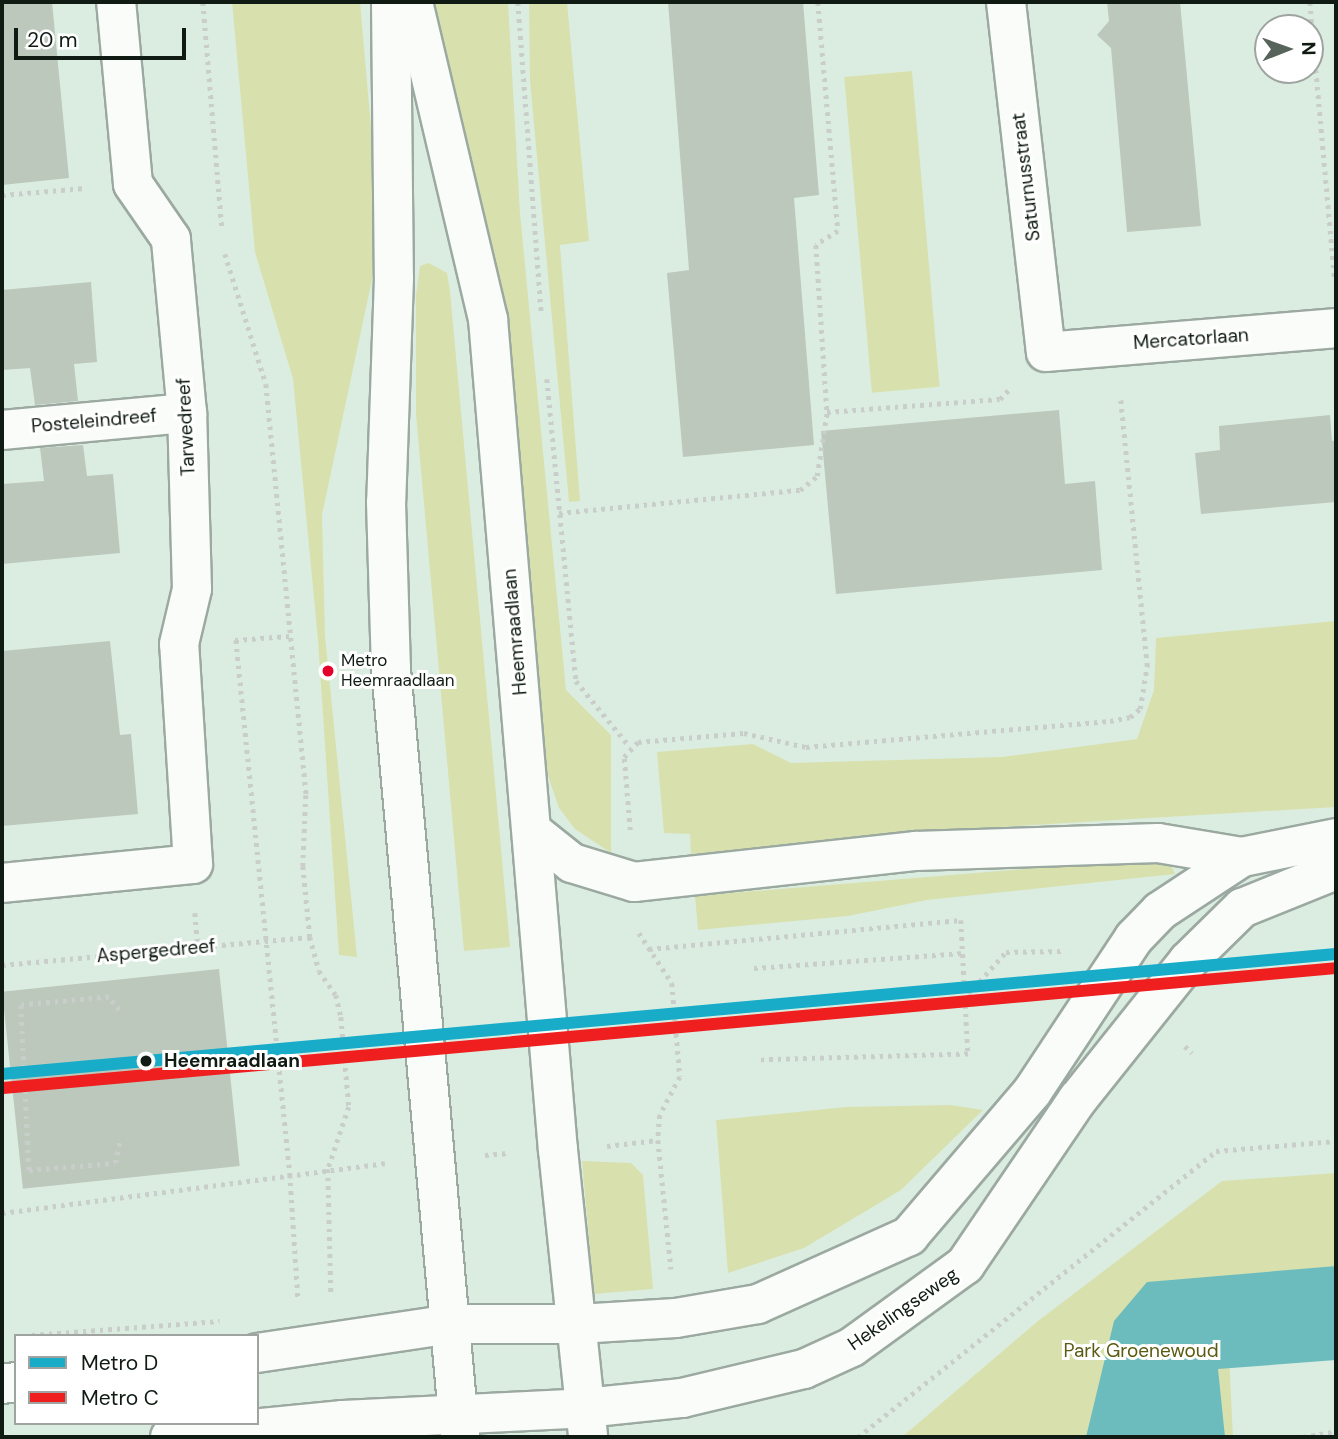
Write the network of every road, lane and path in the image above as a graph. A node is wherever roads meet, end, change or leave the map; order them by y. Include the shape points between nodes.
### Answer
1 (116, 2) edge
2 (202, 2) edge
3 (391, 2) edge
4 (413, 2) edge
5 (518, 2) edge
6 (818, 2) edge
7 (1006, 2) edge
8 (1310, 2) edge
9 (133, 184) junction
10 (2, 195) edge
11 (223, 238) dead end
12 (225, 251) dead end
13 (1336, 290) edge
14 (541, 321) dead end
15 (1336, 328) edge
16 (1115, 344) junction
17 (1046, 352) junction
18 (547, 376) dead end
19 (827, 412) junction
20 (187, 413) junction
21 (2, 430) edge
22 (559, 513) junction
23 (236, 640) dead end
24 (630, 747) junction
25 (532, 831) junction
26 (1336, 838) edge
27 (1242, 857) junction
28 (1336, 870) edge
29 (634, 881) junction
30 (2, 883) edge
31 (310, 937) junction
32 (263, 941) junction
33 (648, 950) junction
34 (963, 953) junction
35 (2, 965) edge
36 (754, 968) dead end
37 (119, 1010) dead end
38 (758, 1060) dead end
39 (277, 1061) junction
40 (219, 1065) dead end
41 (24, 1087) junction
42 (2, 1089) edge
43 (120, 1141) dead end
44 (1336, 1141) edge
45 (558, 1150) junction
46 (432, 1159) junction
47 (328, 1169) junction
48 (290, 1174) junction
49 (2, 1213) edge
50 (298, 1302) dead end
51 (232, 1320) dead end
52 (450, 1324) junction
53 (578, 1324) junction
54 (44, 1334) edge
55 (334, 1338) junction
56 (259, 1353) edge
57 (587, 1422) edge
58 (459, 1425) edge
59 (1336, 1431) edge
60 (170, 1437) edge
61 (858, 1437) edge
62 (1303, 1437) edge

1 - 9 main road, Tarwedreef
2 - 11 path
3 - 46 main road via 394,278 386,502 391,669
4 - 25 main road, Heemraadlaan via 488,319
5 - 14 path
6 - 19 path via 838,231 816,245
7 - 17 main road, Saturnusstraat
8 - 13 path
9 - 10 path
9 - 20 main road, Tarwedreef via 171,239
12 - 31 path via 266,384 306,795 303,866
15 - 16 main road, Mercatorlaan
16 - 17 main road, Mercatorlaan
16 - 24 path via 1147,666 1140,709 1130,717 806,747 744,733 646,740
17 - 19 path via 1000,399
18 - 22 path
19 - 22 path via 817,476 800,490
20 - 21 main road, Posteleindreef
20 - 30 main road, Tarwedreef via 192,589 179,644 193,864
22 - 24 path via 576,681
23 - 32 path
24 - 29 path via 624,757
25 - 29 main road via 572,863
25 - 45 main road, Heemraadlaan
26 - 27 main road
27 - 29 main road via 1158,843 916,851
27 - 53 main road via 1160,911 1134,938 1032,1091 909,1236 758,1304 676,1318
28 - 57 main road, Hekelingseweg via 1242,908 1188,961 1077,1099 965,1265 852,1347 804,1369
29 - 33 path via 638,931
31 - 32 path, Aspergedreef
31 - 47 path via 319,971 336,995 349,1107
32 - 35 path, Aspergedreef
32 - 39 path
33 - 34 path via 961,920
33 - 45 path via 672,984 680,1077 660,1115 658,1140
34 - 36 path
34 - 38 path via 968,1054
37 - 41 path via 109,997 20,1005
39 - 40 path
39 - 48 path
41 - 42 path
41 - 43 path via 29,1170 115,1163
44 - 61 path via 1216,1151
45 - 46 path
45 - 53 main road, Heemraadlaan
46 - 47 path
46 - 52 main road
47 - 48 path
47 - 55 path via 326,1218
48 - 49 path
48 - 50 path
51 - 54 path
52 - 53 main road
52 - 55 main road
52 - 58 main road
53 - 57 main road, Heemraadlaan
55 - 56 main road
57 - 58 main road, Hekelingseweg
58 - 60 main road, Hekelingseweg
59 - 62 path

